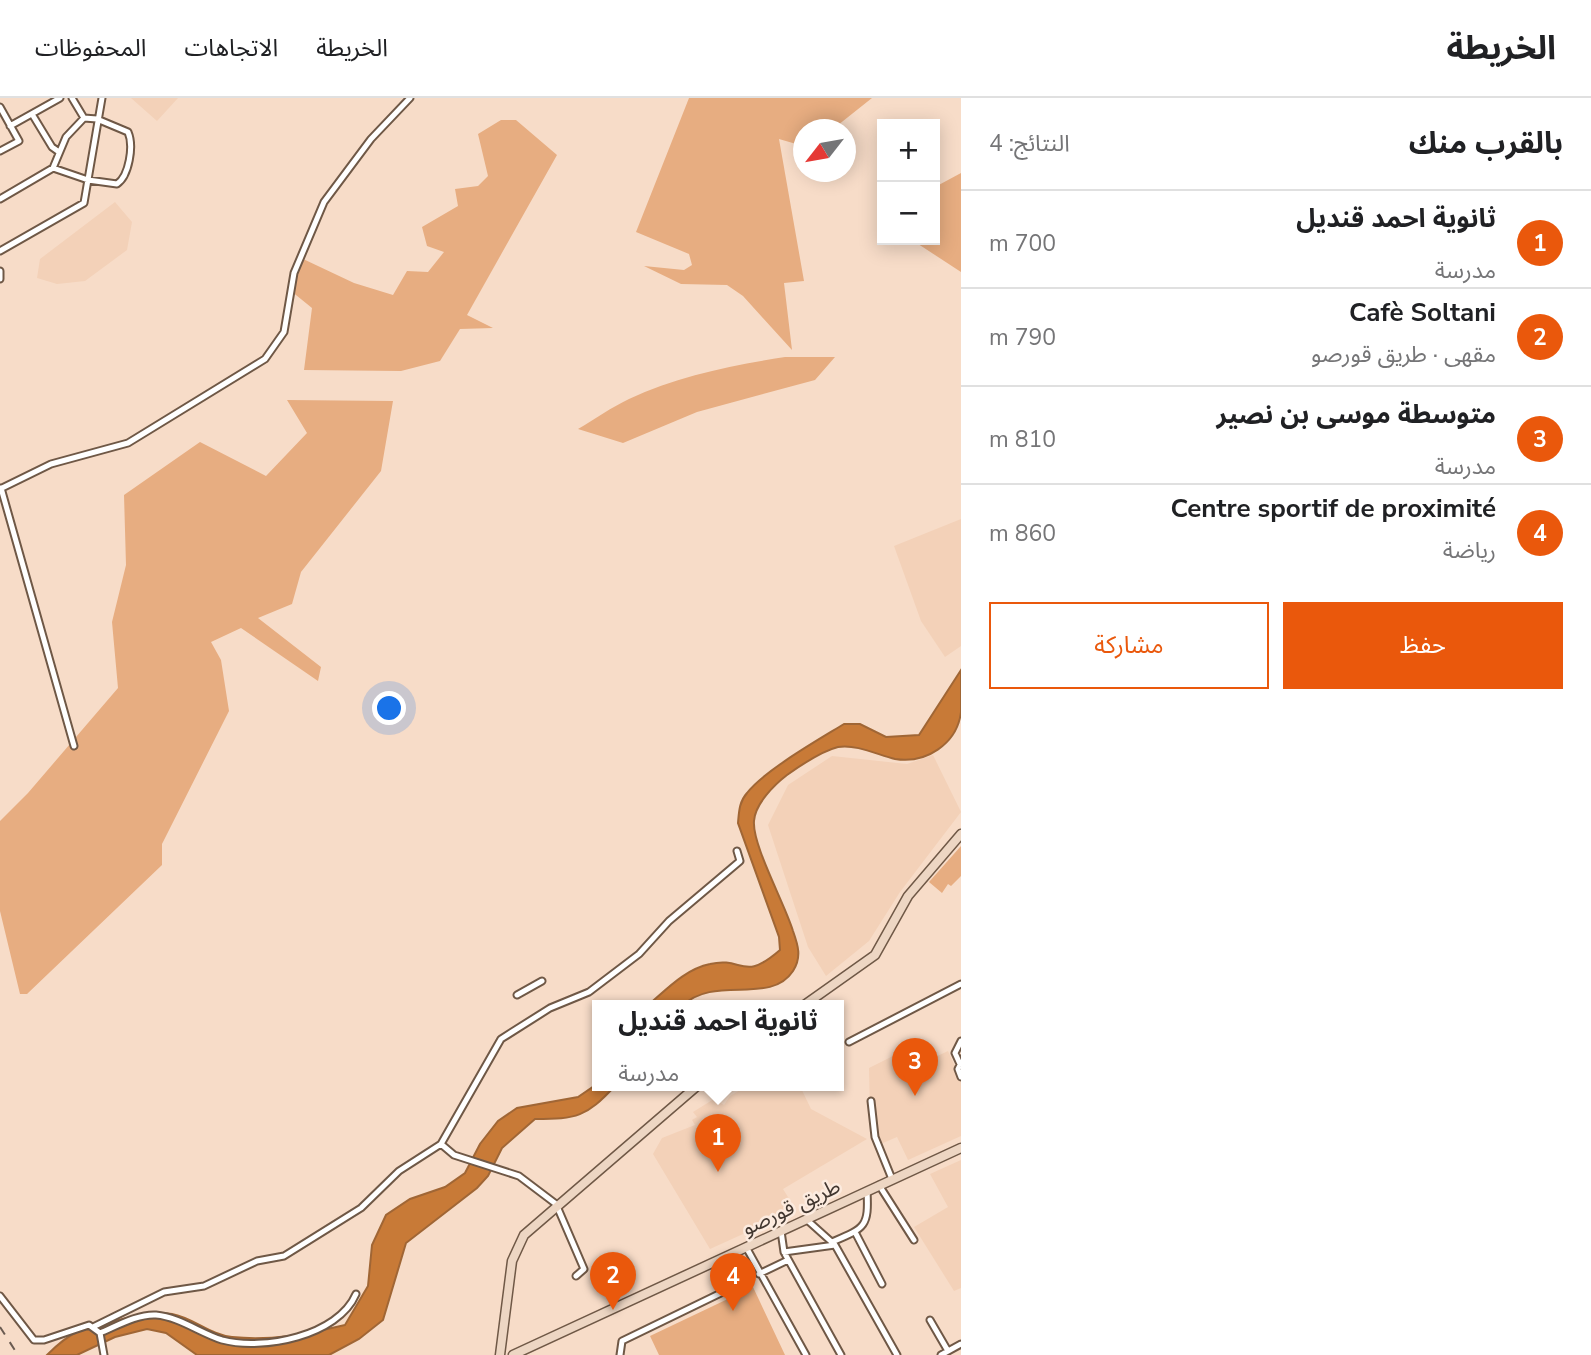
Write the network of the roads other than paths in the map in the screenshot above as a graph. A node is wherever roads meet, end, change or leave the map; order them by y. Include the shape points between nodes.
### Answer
1 (60, 98) edge
2 (72, 98) edge
3 (102, 98) edge
4 (410, 98) edge
5 (0, 107) edge
6 (32, 114) junction
7 (84, 118) junction
8 (97, 119) junction
9 (3, 120) edge
10 (10, 126) junction
11 (0, 151) edge
12 (59, 152) junction
13 (53, 168) junction
14 (88, 180) junction
15 (0, 199) edge
16 (0, 251) edge
17 (0, 271) edge
18 (0, 279) edge
19 (0, 488) edge
20 (74, 746) dead end
21 (961, 834) edge
22 (737, 851) dead end
23 (542, 981) dead end
24 (961, 984) edge
25 (517, 995) dead end
26 (811, 1000) edge
27 (961, 1041) edge
28 (849, 1042) dead end
29 (961, 1064) edge
30 (961, 1077) edge
31 (691, 1091) edge
32 (871, 1101) dead end
33 (441, 1144) junction
34 (961, 1148) edge
35 (892, 1179) junction
36 (879, 1185) junction
37 (867, 1191) junction
38 (556, 1204) junction
39 (806, 1219) junction
40 (781, 1230) junction
41 (855, 1232) junction
42 (914, 1240) dead end
43 (833, 1243) junction
44 (747, 1247) junction
45 (784, 1252) junction
46 (718, 1260) junction
47 (788, 1260) junction
48 (759, 1274) junction
49 (576, 1276) dead end
50 (882, 1284) dead end
51 (356, 1294) dead end
52 (0, 1296) edge
53 (930, 1320) dead end
54 (93, 1327) junction
55 (505, 1330) junction
56 (99, 1334) junction
57 (961, 1345) edge
58 (948, 1351) junction
59 (518, 1354) edge
60 (104, 1355) edge
61 (500, 1355) edge
62 (508, 1355) edge
63 (620, 1355) edge
64 (806, 1355) edge
65 (841, 1355) edge
66 (897, 1355) edge
67 (942, 1355) edge

1 - 6 street
2 - 7 street
3 - 8 street
4 - 19 street via 324,201 294,273 284,331 265,359 128,443 51,464
5 - 9 street
6 - 10 street
6 - 12 street
7 - 8 street
7 - 12 street
8 - 14 street
8 - 14 street via 128,132 131,145 121,182
9 - 10 street
10 - 11 street via 19,141
12 - 13 street
13 - 14 street
13 - 15 street
14 - 16 street via 84,203
17 - 18 street
19 - 20 street
21 - 26 main road via 908,896 875,955
22 - 33 street via 740,861 669,921 639,954 589,992 550,1008 501,1039
23 - 25 street
24 - 28 street
27 - 29 street via 956,1053
29 - 30 street
31 - 38 main road
32 - 35 street via 875,1137
33 - 38 street via 454,1156 510,1171
33 - 54 street via 399,1171 361,1208 284,1256 257,1261 204,1286 164,1292
34 - 35 main road, طريق قورصو
35 - 36 main road, طريق قورصو
36 - 37 main road, طريق قورصو
36 - 42 street
37 - 39 main road, طريق قورصو
37 - 41 street via 868,1217
38 - 49 street via 584,1269
38 - 55 main road via 516,1247
39 - 40 main road, طريق قورصو
39 - 43 street
40 - 44 main road, طريق قورصو
40 - 45 street
41 - 43 street
41 - 50 street
43 - 45 street
43 - 66 street
44 - 46 main road, طريق قورصو
44 - 48 street
45 - 47 street
46 - 59 main road, طريق قورصو
46 - 63 street via 723,1292 629,1337 619,1346
47 - 48 street
47 - 65 street
48 - 64 street
51 - 56 street via 338,1318 306,1333 267,1342 221,1339 157,1315
52 - 54 street via 34,1340
53 - 58 street
54 - 56 street
55 - 61 main road
55 - 62 main road
56 - 60 street
57 - 58 street
58 - 67 street

